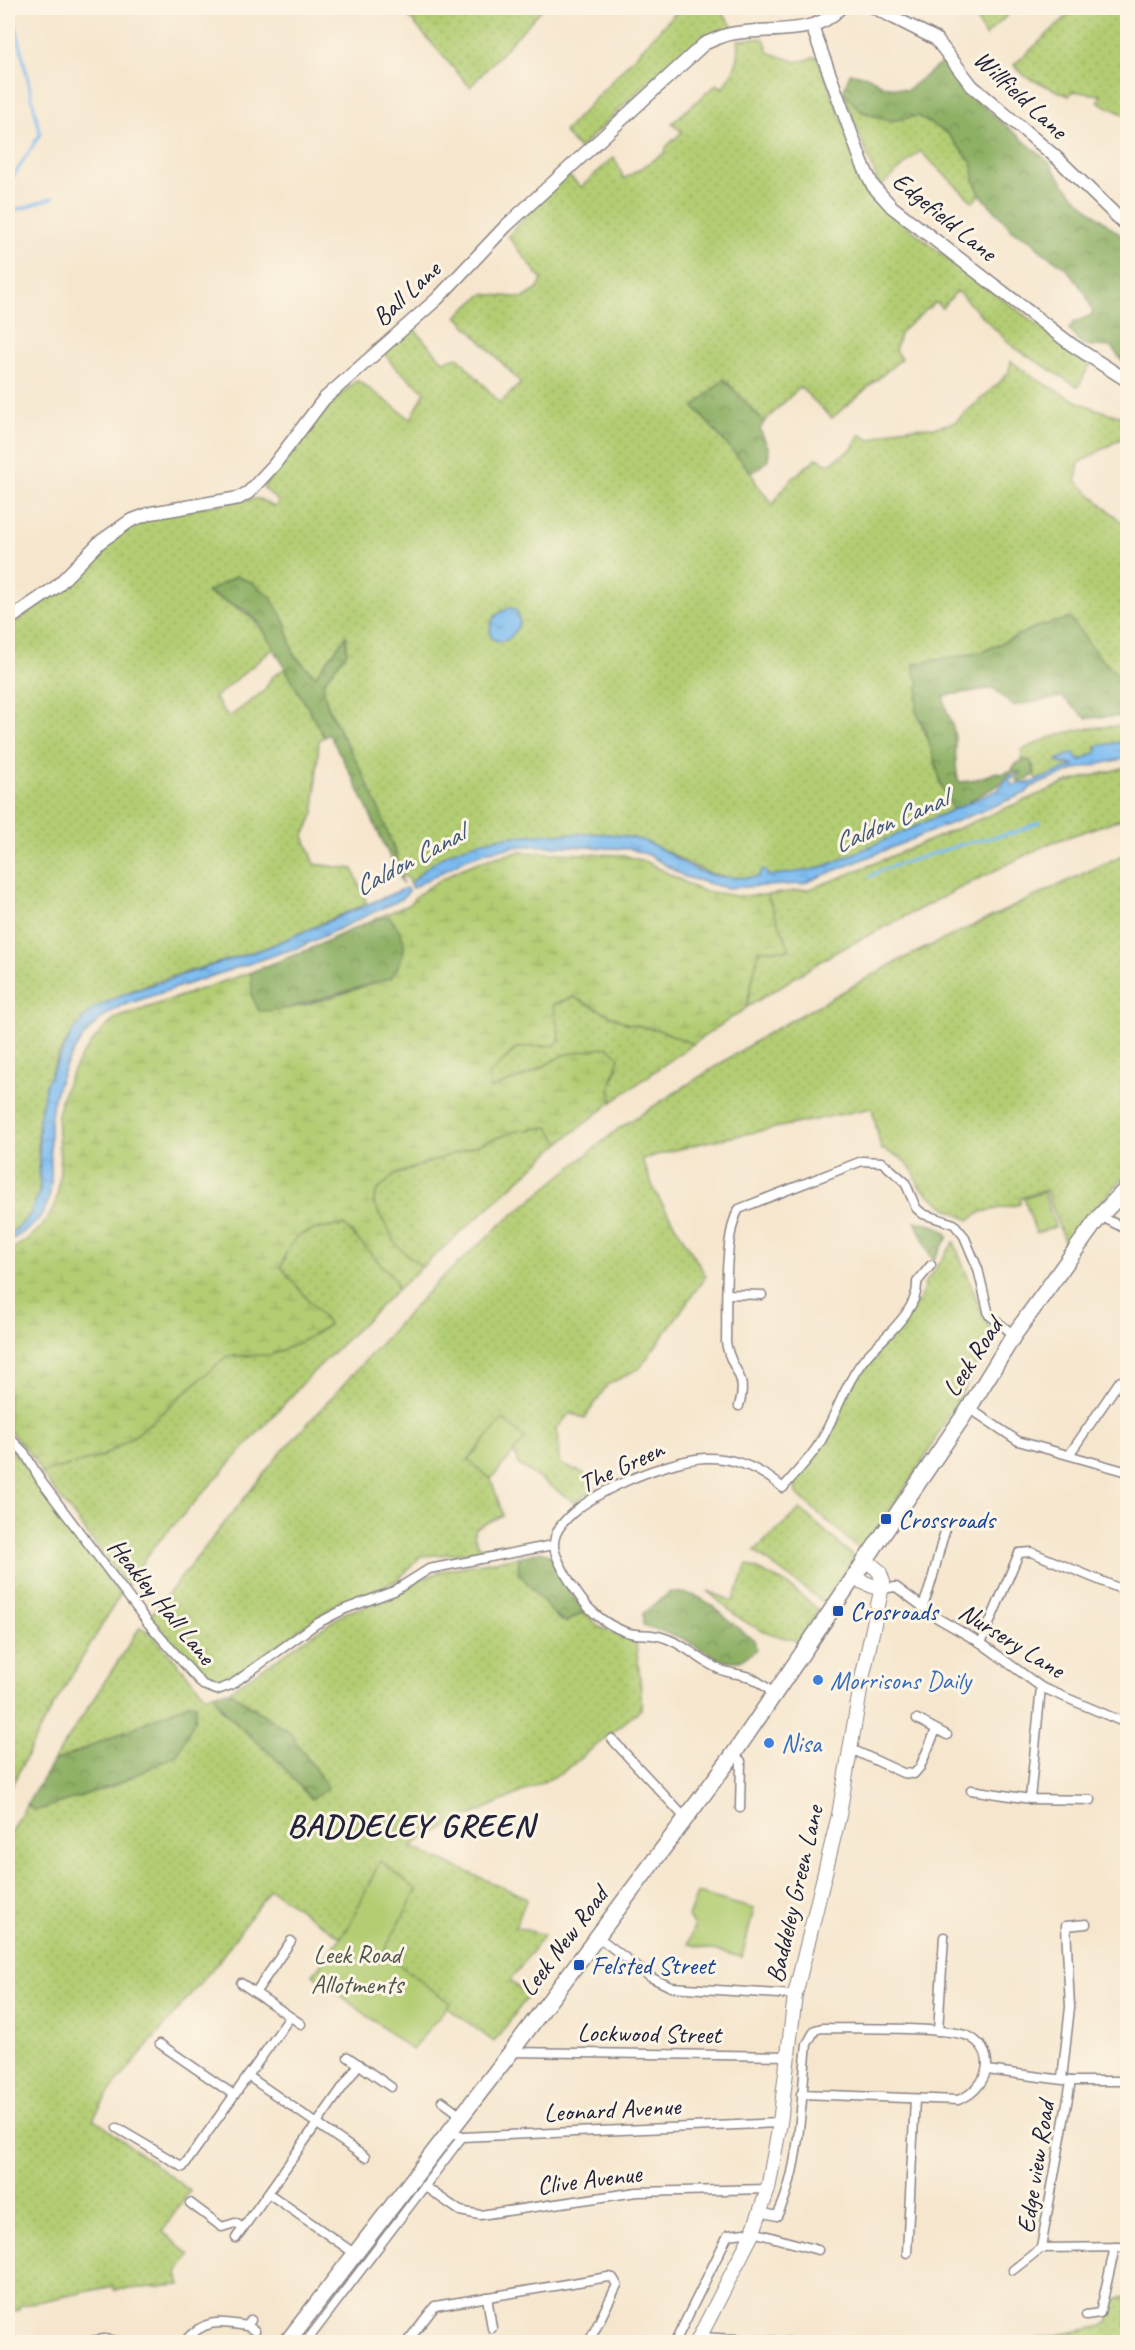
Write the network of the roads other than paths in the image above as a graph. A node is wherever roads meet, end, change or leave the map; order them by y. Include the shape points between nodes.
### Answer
1 (840, 8) edge
2 (875, 8) edge
3 (812, 26) junction
4 (1128, 227) edge
5 (1128, 381) edge
6 (8, 620) edge
7 (1128, 1187) edge
8 (1100, 1216) junction
9 (1128, 1230) edge
10 (931, 1265) dead end
11 (727, 1294) junction
12 (762, 1294) dead end
13 (1014, 1335) junction
14 (1128, 1378) edge
15 (739, 1406) dead end
16 (969, 1408) junction
17 (8, 1436) edge
18 (1069, 1455) junction
19 (1128, 1472) edge
20 (945, 1532) dead end
21 (553, 1545) junction
22 (865, 1559) junction
23 (853, 1578) junction
24 (880, 1591) junction
25 (1128, 1592) edge
26 (922, 1607) junction
27 (981, 1643) junction
28 (1041, 1687) junction
29 (774, 1694) junction
30 (917, 1719) dead end
31 (1128, 1724) edge
32 (936, 1730) junction
33 (946, 1735) dead end
34 (618, 1741) dead end
35 (849, 1748) junction
36 (733, 1755) junction
37 (971, 1790) dead end
38 (1030, 1799) junction
39 (1091, 1800) dead end
40 (740, 1808) dead end
41 (685, 1818) junction
42 (1086, 1924) dead end
43 (597, 1936) junction
44 (944, 1937) dead end
45 (291, 1941) dead end
46 (241, 1983) dead end
47 (255, 1993) junction
48 (795, 1995) junction
49 (290, 2017) junction
50 (301, 2025) dead end
51 (938, 2031) junction
52 (160, 2044) dead end
53 (806, 2047) junction
54 (788, 2051) junction
55 (511, 2052) junction
56 (348, 2057) dead end
57 (359, 2064) junction
58 (987, 2070) junction
59 (248, 2076) junction
60 (1066, 2080) junction
61 (1128, 2080) edge
62 (391, 2087) dead end
63 (801, 2094) junction
64 (234, 2095) junction
65 (915, 2099) junction
66 (442, 2101) dead end
67 (461, 2115) junction
68 (780, 2123) junction
69 (316, 2124) junction
70 (117, 2128) dead end
71 (455, 2134) junction
72 (365, 2157) dead end
73 (424, 2186) junction
74 (768, 2189) junction
75 (268, 2193) junction
76 (190, 2204) dead end
77 (760, 2212) junction
78 (239, 2226) junction
79 (753, 2232) junction
80 (236, 2238) dead end
81 (1115, 2247) junction
82 (1128, 2247) edge
83 (1041, 2248) junction
84 (818, 2250) dead end
85 (354, 2253) junction
86 (908, 2253) dead end
87 (1013, 2270) dead end
88 (487, 2297) junction
89 (1086, 2315) dead end
90 (251, 2326) dead end
91 (492, 2328) dead end
92 (698, 2340) edge
93 (86, 2343) edge
94 (123, 2343) edge
95 (184, 2343) edge
96 (288, 2343) edge
97 (306, 2343) edge
98 (407, 2343) edge
99 (589, 2343) edge
100 (675, 2343) edge
101 (790, 2343) edge

1 - 3 street, Ball Lane via 826,21
2 - 4 street, Willfield Lane via 936,39 972,86 1058,159
3 - 5 street, Edgefield Lane via 873,186 892,207 1044,323
3 - 6 street, Ball Lane via 729,34 704,44 506,226 429,306 324,399 249,492 239,498 151,513 130,521 100,542 56,587
7 - 8 highway, Leek Road
8 - 9 street
8 - 13 highway, Leek Road
10 - 21 street, The Green via 917,1282 918,1294 911,1304 882,1343 866,1356 819,1444 783,1488 764,1472 738,1462 706,1458 676,1461 595,1495 572,1512 556,1533
11 - 12 street
11 - 13 street via 734,1217 739,1209 862,1161 882,1162 905,1182 916,1208 954,1224 964,1236 978,1269 989,1315
11 - 15 street via 728,1353 744,1388
13 - 16 highway, Leek Road
14 - 18 street via 1119,1382
16 - 18 street via 1018,1441
16 - 22 highway, Leek Road
17 - 21 street, Heakley Hall Lane via 24,1452 41,1481 148,1623 203,1685 217,1690 231,1685 316,1624 394,1591 429,1569
18 - 19 street
20 - 26 street
21 - 29 street via 569,1580 591,1610 610,1624 631,1634 662,1637 720,1670 752,1678
22 - 23 highway, Leek New Road
22 - 24 main road via 879,1571 883,1582
23 - 24 main road
23 - 29 highway, Leek New Road
24 - 26 street, Nursery Lane via 896,1587
24 - 35 main road, Baddeley Green Lane
25 - 27 street via 1031,1552 1019,1553
26 - 27 street, Nursery Lane
27 - 28 street, Nursery Lane
28 - 31 street, Nursery Lane
28 - 38 street
29 - 36 highway, Leek New Road
30 - 32 street
32 - 33 street
32 - 35 street via 914,1774 903,1773
34 - 41 street
35 - 48 main road, Baddeley Green Lane via 839,1815
36 - 40 street via 741,1761
36 - 41 highway, Leek New Road
37 - 38 street
38 - 39 street
41 - 43 highway, Leek New Road
42 - 60 street, Edge view Road via 1066,1926 1070,2007
43 - 48 street via 650,1977 671,1987
43 - 55 highway, Leek New Road
44 - 51 street
45 - 47 street
46 - 47 street
47 - 49 street
48 - 54 main road, Baddeley Green Lane
49 - 50 street
49 - 59 street
51 - 53 street via 822,2028 814,2030
51 - 58 street via 976,2042 983,2050
52 - 64 street
53 - 54 street, Lockwood Street
53 - 63 street
54 - 55 street, Lockwood Street
54 - 68 main road, Baddeley Green Lane
55 - 67 highway, Leek New Road
56 - 57 street
57 - 62 street
57 - 69 street
58 - 60 street
58 - 65 street via 982,2084 968,2097
59 - 64 street
59 - 69 street
60 - 61 street
60 - 83 street, Edge view Road
63 - 65 street
63 - 77 street via 782,2206 777,2216
64 - 70 street via 183,2167
65 - 86 street
66 - 67 street
67 - 71 highway, Leek New Road
68 - 71 street, Leonard Avenue
68 - 74 main road, Baddeley Green Lane
69 - 72 street
69 - 75 street
71 - 73 street, Leek New Road
71 - 85 highway, Leek New Road
73 - 74 street, Clive Avenue via 460,2211 480,2215 637,2193
73 - 97 street, Leek New Road
74 - 77 main road, Baddeley Green Lane
75 - 78 street
75 - 85 street
76 - 78 street via 222,2228
77 - 79 main road, Baddeley Green Lane
78 - 80 street
79 - 84 street
79 - 92 main road, Baddeley Green Lane
79 - 100 street via 728,2235
81 - 82 street, Edge view Road
81 - 83 street, Edge view Road
81 - 89 street via 1100,2313
83 - 87 street
85 - 96 highway, Leek New Road
88 - 91 street
88 - 98 street via 435,2306
88 - 99 street via 614,2278 617,2285
90 - 95 street via 212,2322 196,2328
92 - 101 street
93 - 94 street via 104,2339

